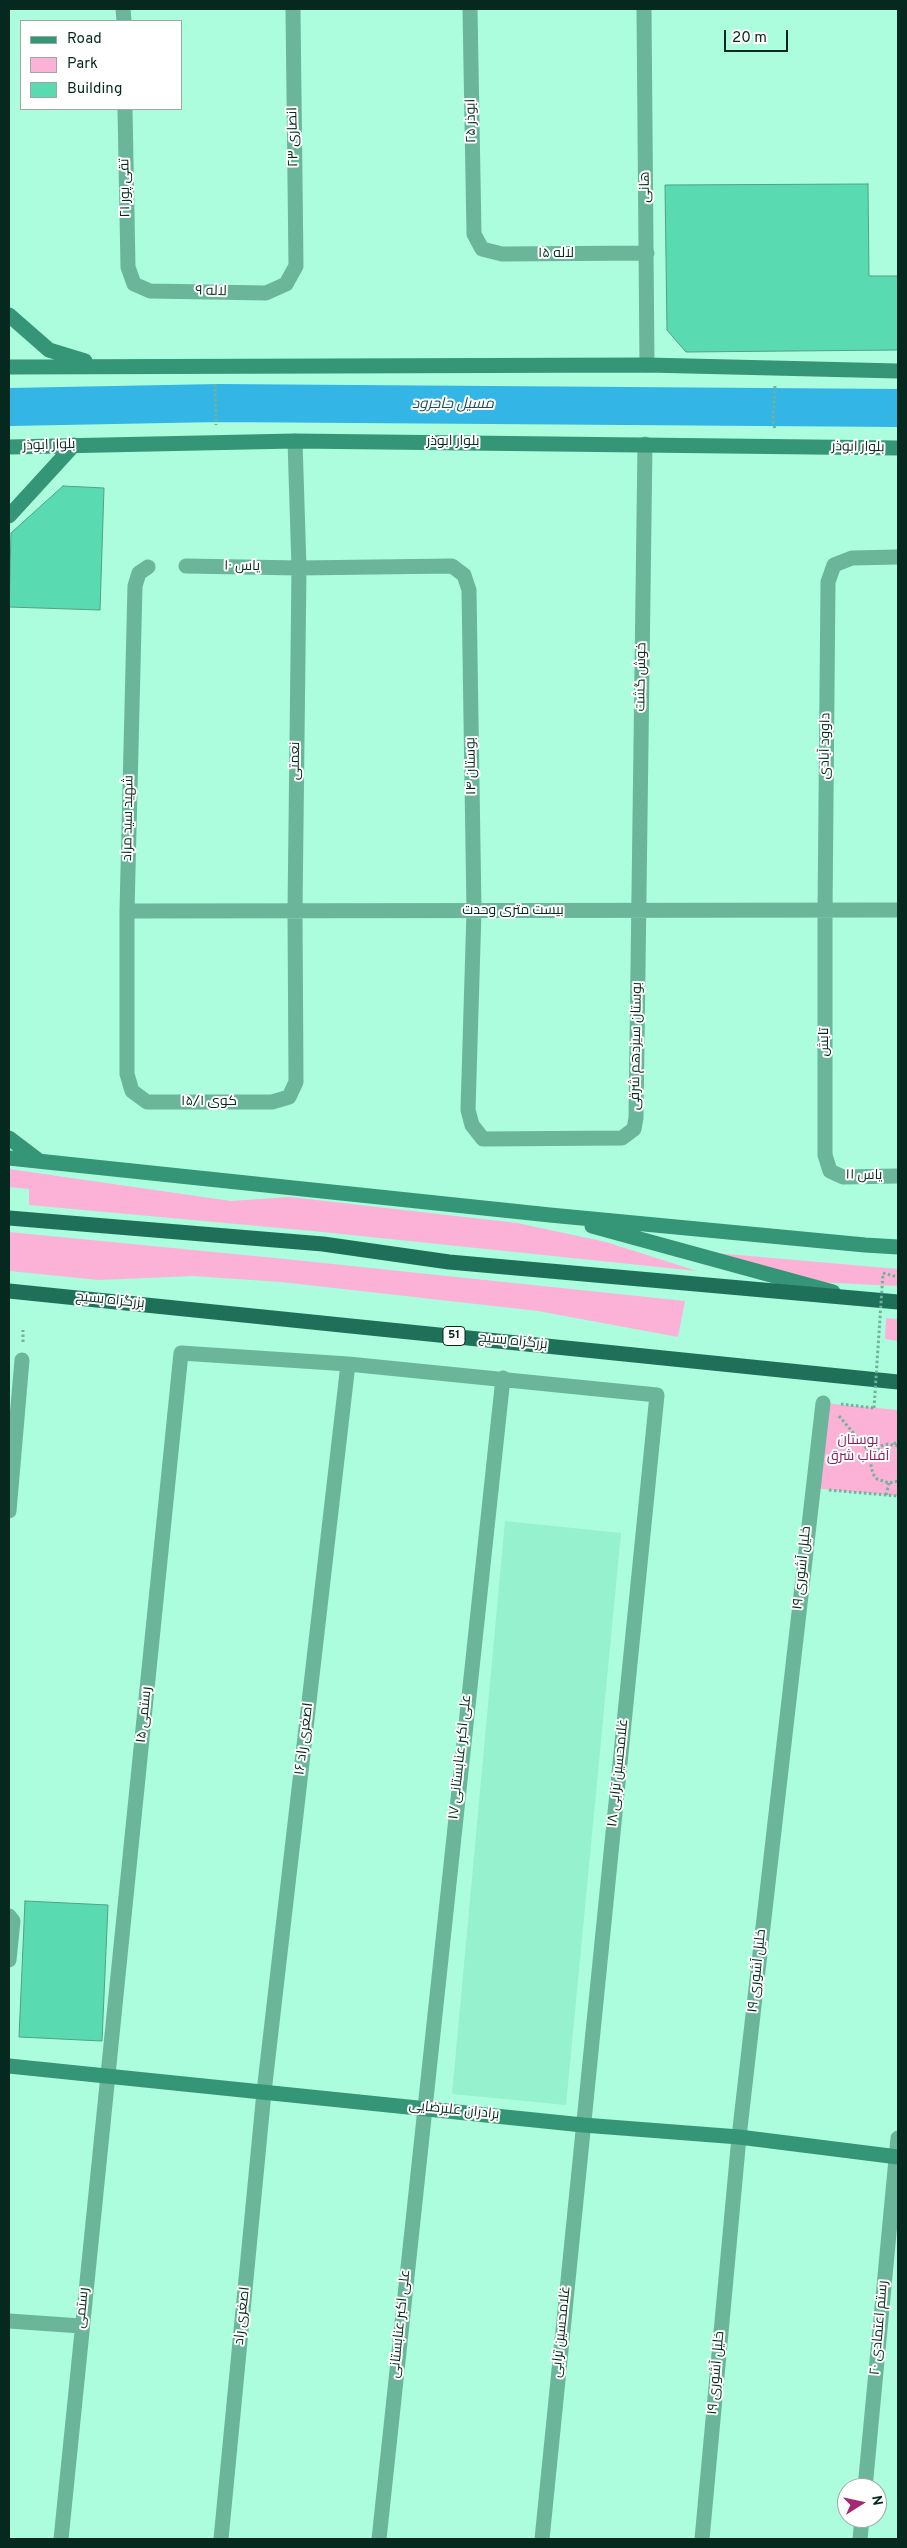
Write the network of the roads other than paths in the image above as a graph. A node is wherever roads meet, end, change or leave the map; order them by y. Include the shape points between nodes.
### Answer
1 (293, 9) edge
2 (470, 9) edge
3 (644, 9) edge
4 (125, 110) edge
5 (474, 234) joint
6 (647, 253) junction
7 (296, 266) joint
8 (128, 267) joint
9 (9, 316) edge
10 (99, 365) junction
11 (647, 365) junction
12 (9, 367) edge
13 (898, 371) edge
14 (295, 441) junction
15 (645, 444) junction
16 (74, 445) junction
17 (9, 447) edge
18 (898, 448) edge
19 (9, 516) edge
20 (898, 557) edge
21 (186, 566) dead end
22 (148, 567) dead end
23 (298, 568) junction
24 (295, 910) junction
25 (898, 910) edge
26 (127, 911) junction
27 (474, 911) junction
28 (639, 911) junction
29 (825, 911) junction
30 (127, 1074) joint
31 (296, 1082) joint
32 (472, 1125) joint
33 (9, 1138) edge
34 (9, 1158) edge
35 (41, 1162) junction
36 (830, 1172) joint
37 (898, 1176) edge
38 (550, 1215) junction
39 (9, 1218) edge
40 (898, 1247) edge
41 (9, 1291) edge
42 (858, 1299) junction
43 (898, 1302) edge
44 (22, 1360) dead end
45 (348, 1364) junction
46 (503, 1378) junction
47 (898, 1382) edge
48 (823, 1403) road end
49 (9, 1511) edge
50 (9, 1916) edge
51 (9, 1960) edge
52 (9, 2066) edge
53 (109, 2077) junction
54 (264, 2092) junction
55 (424, 2108) junction
56 (583, 2125) junction
57 (739, 2137) junction
58 (898, 2138) edge
59 (897, 2157) edge
60 (9, 2321) edge
61 (81, 2326) junction
62 (865, 2478) edge
63 (62, 2539) edge
64 (221, 2539) edge
65 (379, 2539) edge
66 (542, 2539) edge
67 (702, 2539) edge

1 - 7 street, انصاری ۲۳
2 - 5 street, ابوذر ۲۵
3 - 6 street, هانی
4 - 8 street, تقی پور ۲۱
5 - 6 street, لاله ۱۵ via 482,249 502,254
6 - 11 street, هانی
7 - 8 street, لاله ۹ via 286,284 266,293 150,291 134,284
9 - 10 main road via 49,350
10 - 11 main road
10 - 12 main road
11 - 13 main road
14 - 15 main road, بلوار ابوذر
14 - 16 main road, بلوار ابوذر
14 - 23 street, نعمتی
15 - 18 main road, بلوار ابوذر
15 - 28 street, خوش گشت
16 - 17 main road, بلوار ابوذر
16 - 19 main road
20 - 29 street, داوود آبادی via 852,558 834,565 828,582
21 - 23 street, یاس ۱۰
22 - 26 street, شهید سید مراد via 140,573 134,586
23 - 24 street, نعمتی
23 - 27 street, بوستان ۱۴ via 452,566 464,575 470,590
24 - 26 street, بیست متری وحدت
24 - 27 street, بیست متری وحدت
24 - 31 street, نعمتی
25 - 29 street, بیست متری وحدت
26 - 30 street, شهید سید مراد
27 - 28 street, بیست متری وحدت
27 - 32 street, بوستان ۱۴ via 468,1110
28 - 29 street, بیست متری وحدت
28 - 32 street, بوستان سیزدهم شرقی via 634,1129 622,1138 483,1138
29 - 36 street, تابش via 825,1155
30 - 31 street, کوی ۱۵/۱ via 132,1091 147,1102 272,1102 289,1097
33 - 35 main road
34 - 35 main road
35 - 38 main road
36 - 37 street, یاس ۱۱ via 844,1177
38 - 40 main road
38 - 42 main road
39 - 42 highway via 323,1244 449,1262
41 - 47 highway, بزرگراه بسیج / 51
42 - 43 highway
44 - 49 street
45 - 46 street
45 - 53 street, رستمی ۱۵ via 181,1353
45 - 54 street, اصغری راد ۱۶
46 - 55 street, علی اکبر عنابستانی ۱۷
46 - 56 street, غلامحسین ترابی ۱۸ via 657,1395
48 - 57 street, خلیل آشوری ۱۹
50 - 51 street via 13,1921
52 - 53 main road, برادران علیرضایی
53 - 54 main road, برادران علیرضایی
53 - 61 street, رستمی
54 - 55 main road, برادران علیرضایی
54 - 64 street, اصغری راد
55 - 56 main road, برادران علیرضایی
55 - 65 street, علی اکبر عنابستانی
56 - 57 main road, برادران علیرضایی
56 - 66 street, غلامحسین ترابی
57 - 59 main road, برادران علیرضایی
57 - 67 street, خلیل آشوری ۱۹
58 - 59 street, رستم اعتمادی ۲۰
59 - 62 street, رستم اعتمادی ۲۰
60 - 61 street
61 - 63 street, رستمی

